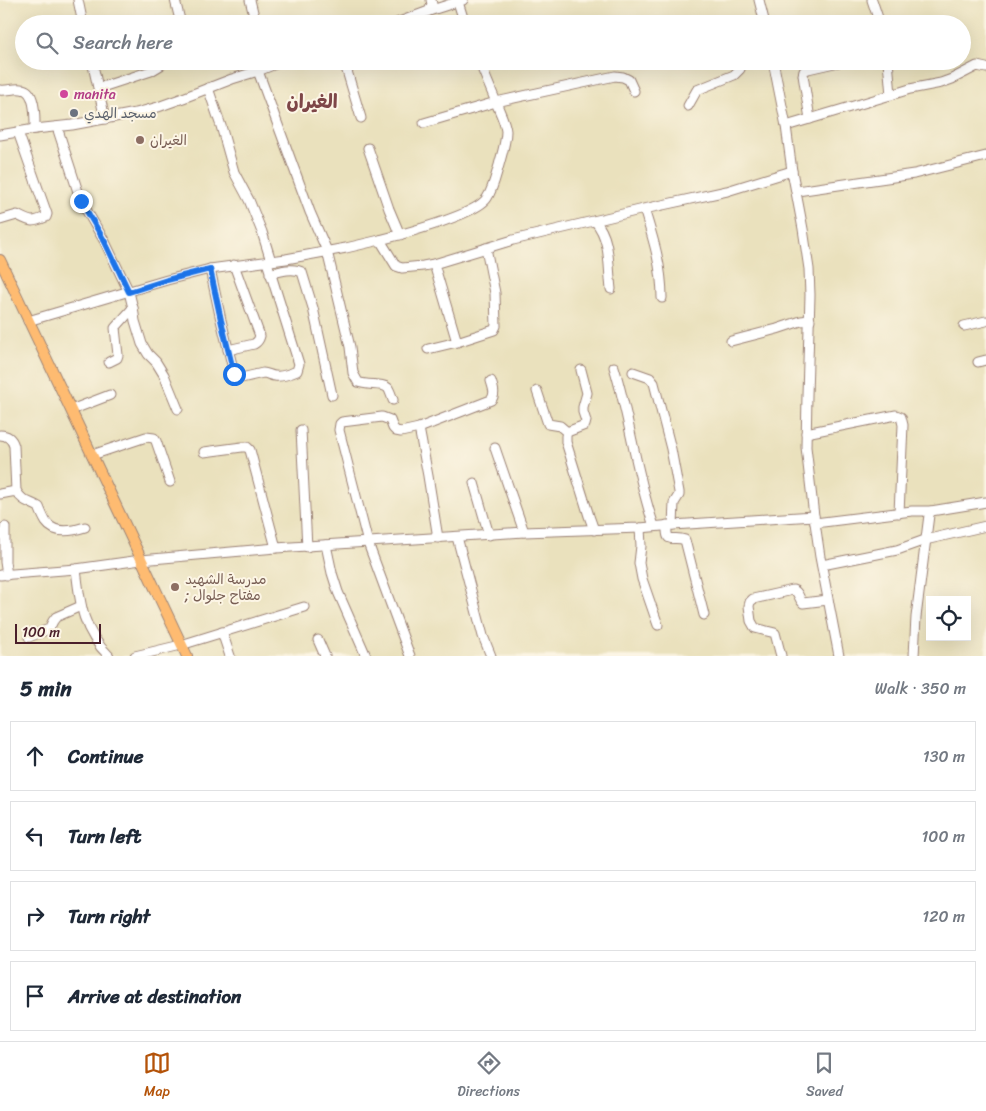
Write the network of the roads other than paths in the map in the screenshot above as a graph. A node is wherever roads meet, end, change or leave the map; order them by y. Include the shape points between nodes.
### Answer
1 (78, 0) edge
2 (175, 0) edge
3 (250, 0) edge
4 (432, 0) edge
5 (759, 0) edge
6 (872, 0) edge
7 (460, 1) edge
8 (429, 11) junction
9 (81, 15) edge
10 (179, 15) edge
11 (254, 15) edge
12 (418, 15) edge
13 (463, 15) edge
14 (763, 15) edge
15 (877, 15) edge
16 (986, 68) edge
17 (971, 69) edge
18 (94, 70) edge
19 (152, 70) edge
20 (253, 70) edge
21 (264, 70) edge
22 (347, 70) edge
23 (483, 70) edge
24 (739, 70) edge
25 (775, 70) edge
26 (806, 70) edge
27 (889, 70) edge
28 (969, 70) edge
29 (99, 88) junction
30 (208, 88) junction
31 (0, 90) edge
32 (634, 92) dead end
33 (891, 95) junction
34 (496, 102) junction
35 (688, 106) dead end
36 (362, 118) dead end
37 (105, 119) junction
38 (810, 119) junction
39 (424, 123) dead end
40 (786, 126) junction
41 (57, 127) junction
42 (35, 128) junction
43 (18, 132) junction
44 (0, 135) edge
45 (368, 148) dead end
46 (986, 156) edge
47 (792, 171) junction
48 (797, 191) junction
49 (644, 209) junction
50 (0, 220) edge
51 (595, 221) junction
52 (400, 235) junction
53 (380, 240) junction
54 (486, 248) junction
55 (327, 251) junction
56 (0, 260) edge
57 (269, 261) junction
58 (434, 264) junction
59 (234, 265) junction
60 (210, 269) junction
61 (270, 274) junction
62 (611, 289) dead end
63 (129, 292) junction
64 (662, 298) dead end
65 (133, 308) junction
66 (28, 320) junction
67 (810, 320) junction
68 (986, 321) edge
69 (964, 326) dead end
70 (731, 341) dead end
71 (458, 342) junction
72 (428, 349) dead end
73 (228, 350) junction
74 (109, 362) dead end
75 (614, 367) dead end
76 (581, 370) dead end
77 (633, 372) dead end
78 (492, 381) dead end
79 (537, 391) dead end
80 (110, 395) dead end
81 (332, 395) dead end
82 (393, 400) dead end
83 (178, 409) dead end
84 (71, 410) junction
85 (418, 428) junction
86 (301, 430) dead end
87 (567, 432) junction
88 (806, 433) junction
89 (0, 435) edge
90 (496, 448) dead end
91 (204, 452) dead end
92 (92, 455) junction
93 (170, 482) dead end
94 (474, 483) dead end
95 (16, 492) junction
96 (0, 494) edge
97 (986, 502) edge
98 (931, 511) junction
99 (899, 513) junction
100 (815, 519) junction
101 (670, 525) junction
102 (654, 526) junction
103 (986, 526) edge
104 (5, 527) dead end
105 (85, 527) dead end
106 (640, 528) junction
107 (594, 530) junction
108 (524, 532) junction
109 (489, 535) junction
110 (457, 537) junction
111 (438, 538) junction
112 (925, 540) junction
113 (368, 543) junction
114 (326, 545) junction
115 (307, 547) junction
116 (276, 548) junction
117 (142, 560) junction
118 (822, 565) junction
119 (76, 568) junction
120 (3, 575) edge
121 (828, 600) junction
122 (81, 606) junction
123 (304, 607) dead end
124 (704, 615) dead end
125 (658, 626) dead end
126 (222, 632) junction
127 (29, 637) dead end
128 (318, 640) dead end
129 (182, 645) junction
130 (109, 656) edge
131 (135, 656) edge
132 (186, 656) edge
133 (230, 656) edge
134 (325, 656) edge
135 (366, 656) edge
136 (410, 656) edge
137 (491, 656) edge
138 (781, 656) edge
139 (839, 656) edge
140 (914, 656) edge

1 - 9 street
2 - 10 street
3 - 11 street
4 - 8 street
5 - 14 street
6 - 15 street
7 - 8 street
7 - 13 street
8 - 12 street
16 - 17 street via 977,66
18 - 29 street
19 - 29 street
20 - 30 street
21 - 55 street via 310,212
22 - 36 street
23 - 34 street
24 - 35 street via 697,90
25 - 40 street
26 - 38 street via 803,75
27 - 33 street
28 - 33 street via 941,83
29 - 37 street
30 - 37 street via 158,107
30 - 57 street via 234,172 250,200
31 - 42 street via 27,90 35,109
32 - 34 street via 629,80 615,76
33 - 38 street
34 - 39 street
34 - 52 street via 506,134 487,198 454,217
37 - 41 street
38 - 40 street
40 - 47 street
41 - 42 street
41 - 63 street via 81,201
42 - 43 street
43 - 44 street
43 - 50 street via 47,214 34,221 17,215
45 - 52 street
46 - 48 street via 914,174
47 - 48 street
47 - 49 street via 727,192
48 - 67 street via 809,269
49 - 51 street
49 - 64 street via 660,268
51 - 54 street
51 - 62 street via 600,226 606,246
52 - 53 street
53 - 55 street
53 - 58 street via 396,266 413,268
54 - 58 street
54 - 71 street via 496,294 496,326 489,333
55 - 57 street
55 - 82 street via 353,373 358,382 386,387
56 - 66 main road
57 - 59 street
57 - 61 street
58 - 71 street
59 - 60 street
59 - 73 street via 260,339 254,344
60 - 63 street
60 - 73 street
61 - 73 street via 298,361 298,370 280,376 263,373 238,379
61 - 81 street via 302,272
63 - 65 street
63 - 66 street
65 - 74 street via 115,328 118,355
65 - 83 street via 142,344 164,375
66 - 84 main road
67 - 70 street
67 - 88 street
68 - 69 street
71 - 72 street
75 - 102 street
76 - 87 street via 587,393 582,407 586,421
77 - 101 street via 650,378 654,383 671,449 679,495
78 - 85 street via 494,396 490,400
79 - 87 street via 547,423 560,426
80 - 84 street
84 - 92 main road
85 - 111 street
85 - 113 street via 401,432 393,428 390,420 382,417 340,424
86 - 115 street
87 - 107 street via 566,442
88 - 99 street via 896,415 901,417
88 - 100 street
89 - 95 street via 9,437 14,446
90 - 108 street
91 - 116 street via 242,447 250,450
92 - 93 street via 151,437 156,441
92 - 117 main road
94 - 109 street
95 - 96 street
95 - 105 street via 20,498 39,507 46,522 59,531
97 - 98 street
98 - 99 street
98 - 112 street
99 - 100 street
100 - 101 street
100 - 118 street
101 - 102 street
101 - 124 street via 668,537 685,540
102 - 106 street
103 - 112 street
104 - 120 street
106 - 107 street
106 - 125 street via 639,563
107 - 108 street
108 - 109 street
109 - 110 street
110 - 111 street
110 - 137 street
111 - 113 street
112 - 118 street via 897,550
112 - 140 street
113 - 114 street
113 - 136 street
114 - 115 street
114 - 135 street via 338,592
115 - 116 street
116 - 117 street
117 - 119 street
117 - 129 main road
118 - 121 street
119 - 120 street
119 - 122 street
121 - 138 street via 804,603 793,590 750,602 749,613 755,628 775,632
121 - 139 street
122 - 127 street via 56,617 50,629
122 - 130 street via 93,637
123 - 126 street
126 - 129 street
126 - 133 street
128 - 134 street
129 - 131 street
129 - 132 main road

